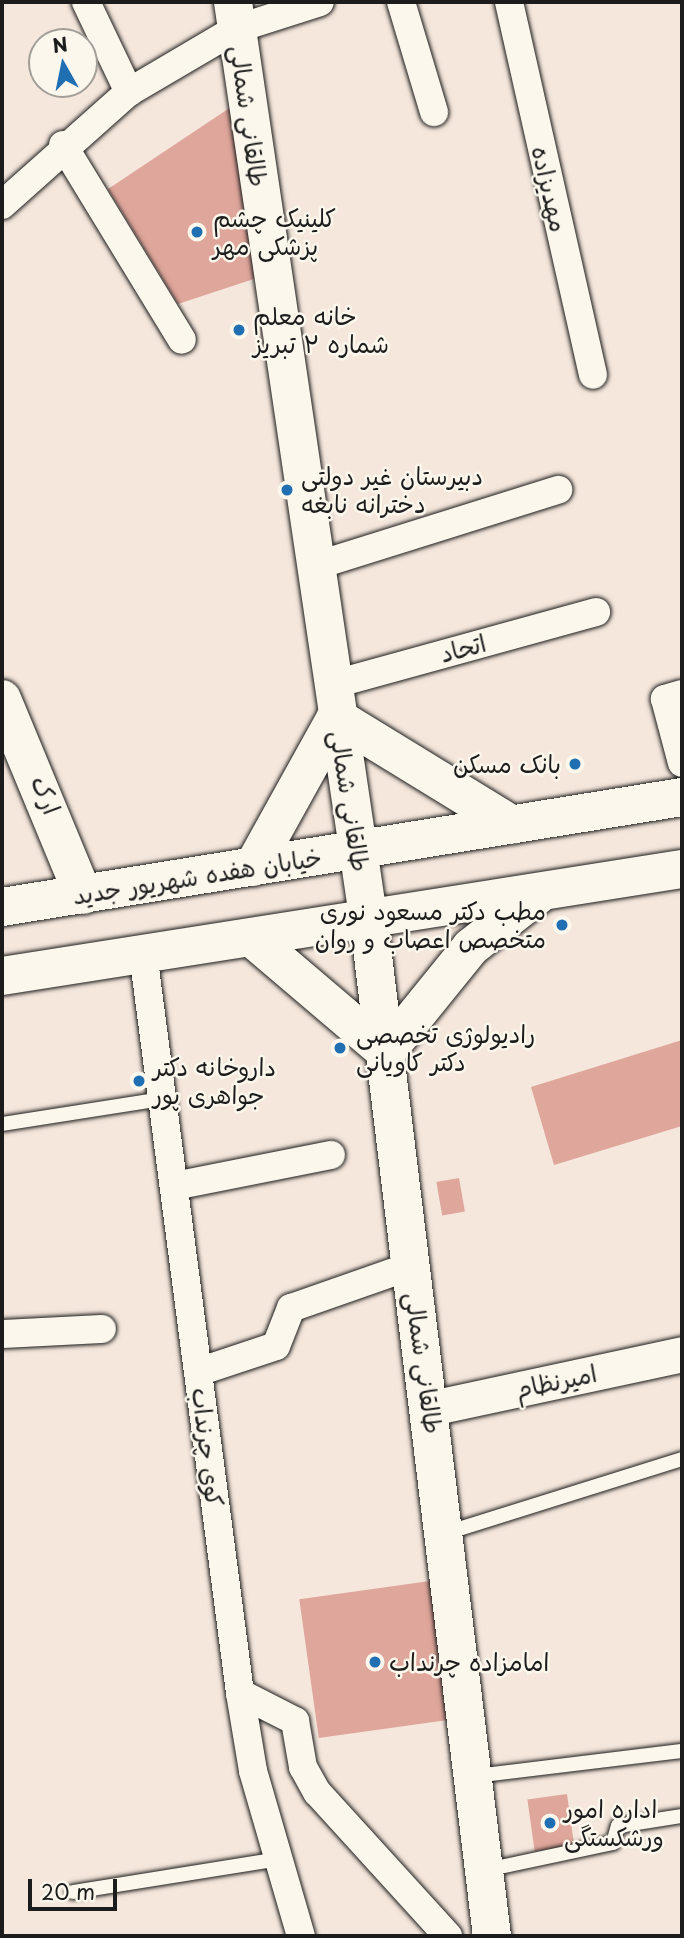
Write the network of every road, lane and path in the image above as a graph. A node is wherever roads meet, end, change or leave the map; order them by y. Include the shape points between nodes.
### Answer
1 (86, 2) edge
2 (320, 2) edge
3 (401, 2) edge
4 (509, 2) edge
5 (235, 15) edge
6 (129, 92) junction
7 (434, 112) dead end
8 (63, 145) junction
9 (2, 205) edge
10 (182, 340) dead end
11 (593, 375) dead end
12 (558, 490) dead end
13 (315, 566) junction
14 (596, 612) dead end
15 (682, 694) edge
16 (2, 699) edge
17 (334, 701) junction
18 (682, 763) edge
19 (682, 797) edge
20 (512, 825) junction
21 (359, 850) junction
22 (253, 867) junction
23 (682, 869) edge
24 (542, 891) junction
25 (83, 895) junction
26 (2, 908) edge
27 (369, 923) junction
28 (252, 938) junction
29 (143, 953) junction
30 (2, 976) edge
31 (386, 1052) junction
32 (162, 1099) junction
33 (2, 1124) edge
34 (331, 1155) dead end
35 (174, 1186) junction
36 (411, 1266) junction
37 (102, 1329) dead end
38 (2, 1334) edge
39 (682, 1354) edge
40 (198, 1371) junction
41 (431, 1408) junction
42 (682, 1459) edge
43 (445, 1533) junction
44 (240, 1693) junction
45 (682, 1751) edge
46 (475, 1776) junction
47 (682, 1816) edge
48 (278, 1859) junction
49 (485, 1870) junction
50 (73, 1892) dead end
51 (301, 1936) edge
52 (448, 1936) edge
53 (492, 1936) edge

1 - 6 street
2 - 5 street
3 - 7 street
4 - 11 street, مهدیزاده
5 - 6 street
5 - 13 main road, طالقانی شمالی
6 - 8 street
8 - 9 street
8 - 10 street
12 - 13 street
13 - 17 main road, طالقانی شمالی
14 - 17 street, اتحاد
15 - 18 street via 665,699
16 - 25 main road, ارک
17 - 20 main road
17 - 21 main road, طالقانی شمالی
17 - 22 main road
19 - 20 main road, خیابان هفده شهریور جدید
20 - 21 main road, خیابان هفده شهریور جدید
21 - 22 main road, خیابان هفده شهریور جدید
21 - 27 main road, طالقانی شمالی
22 - 25 main road, خیابان هفده شهریور جدید
23 - 24 main road
24 - 27 main road
24 - 31 main road via 471,947
25 - 26 main road, خیابان هفده شهریور جدید
27 - 28 main road
27 - 31 main road, طالقانی شمالی
28 - 29 main road
28 - 31 main road
29 - 30 main road
29 - 32 street, کوی چرنداب
31 - 36 main road, طالقانی شمالی
32 - 33 lane
32 - 35 street, کوی چرنداب
34 - 35 street
35 - 40 street, کوی چرنداب
36 - 40 street via 291,1308 276,1346
36 - 41 main road, طالقانی شمالی
37 - 38 street
39 - 41 street, امیرنظام
40 - 44 street, کوی چرنداب
41 - 43 main road, طالقانی شمالی
42 - 43 lane
43 - 46 main road, طالقانی شمالی
44 - 48 street, کوی چرنداب via 253,1772
44 - 52 street via 295,1721 303,1766 317,1792
45 - 46 lane
46 - 49 main road, طالقانی شمالی
47 - 49 lane via 618,1826 613,1843
48 - 50 lane
48 - 51 street, کوی چرنداب
49 - 53 main road, طالقانی شمالی

